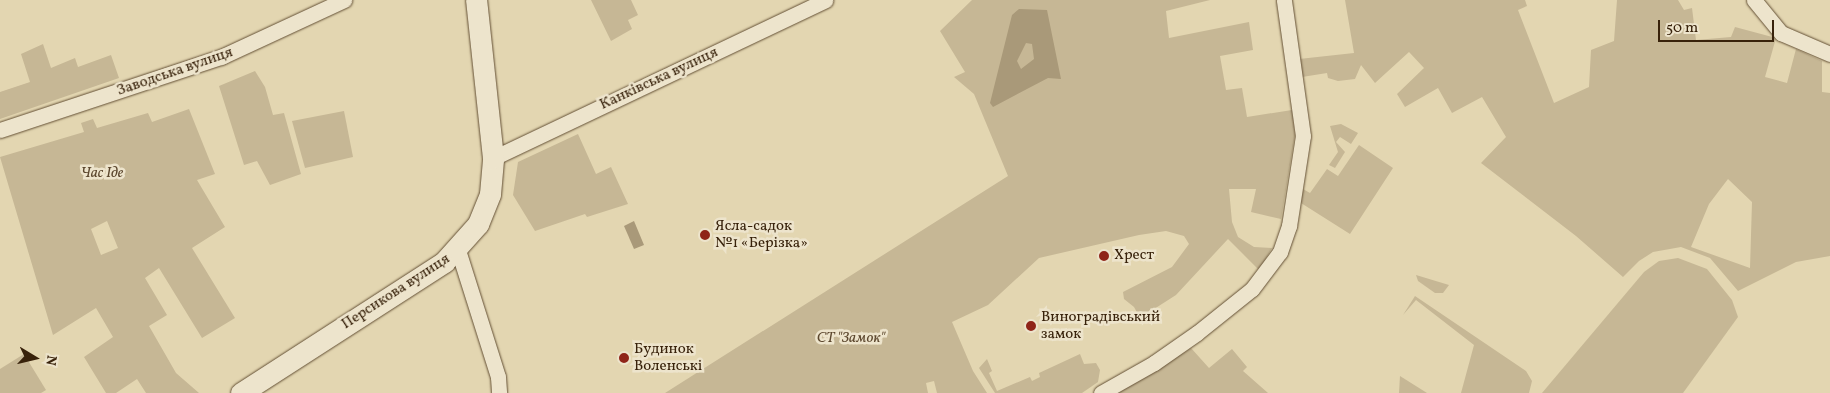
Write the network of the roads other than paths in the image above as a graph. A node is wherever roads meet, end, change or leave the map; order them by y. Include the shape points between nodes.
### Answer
1 (344, 0) edge
2 (476, 0) edge
3 (825, 0) edge
4 (1284, 0) edge
5 (1754, 0) edge
6 (1830, 54) edge
7 (0, 130) edge
8 (493, 158) junction
9 (458, 250) junction
10 (241, 393) edge
11 (499, 393) edge
12 (1101, 393) edge

1 - 7 street, Заводська вулиця via 221,57
2 - 8 main road, Персикова вулиця
3 - 8 street, Канківська вулиця
4 - 12 street via 1300,99 1303,144 1289,226 1280,252 1252,289 1204,328 1154,363
5 - 6 street via 1781,33
8 - 9 main road, Персикова вулиця via 493,179 485,210
9 - 10 main road, Персикова вулиця
9 - 11 street via 498,376

